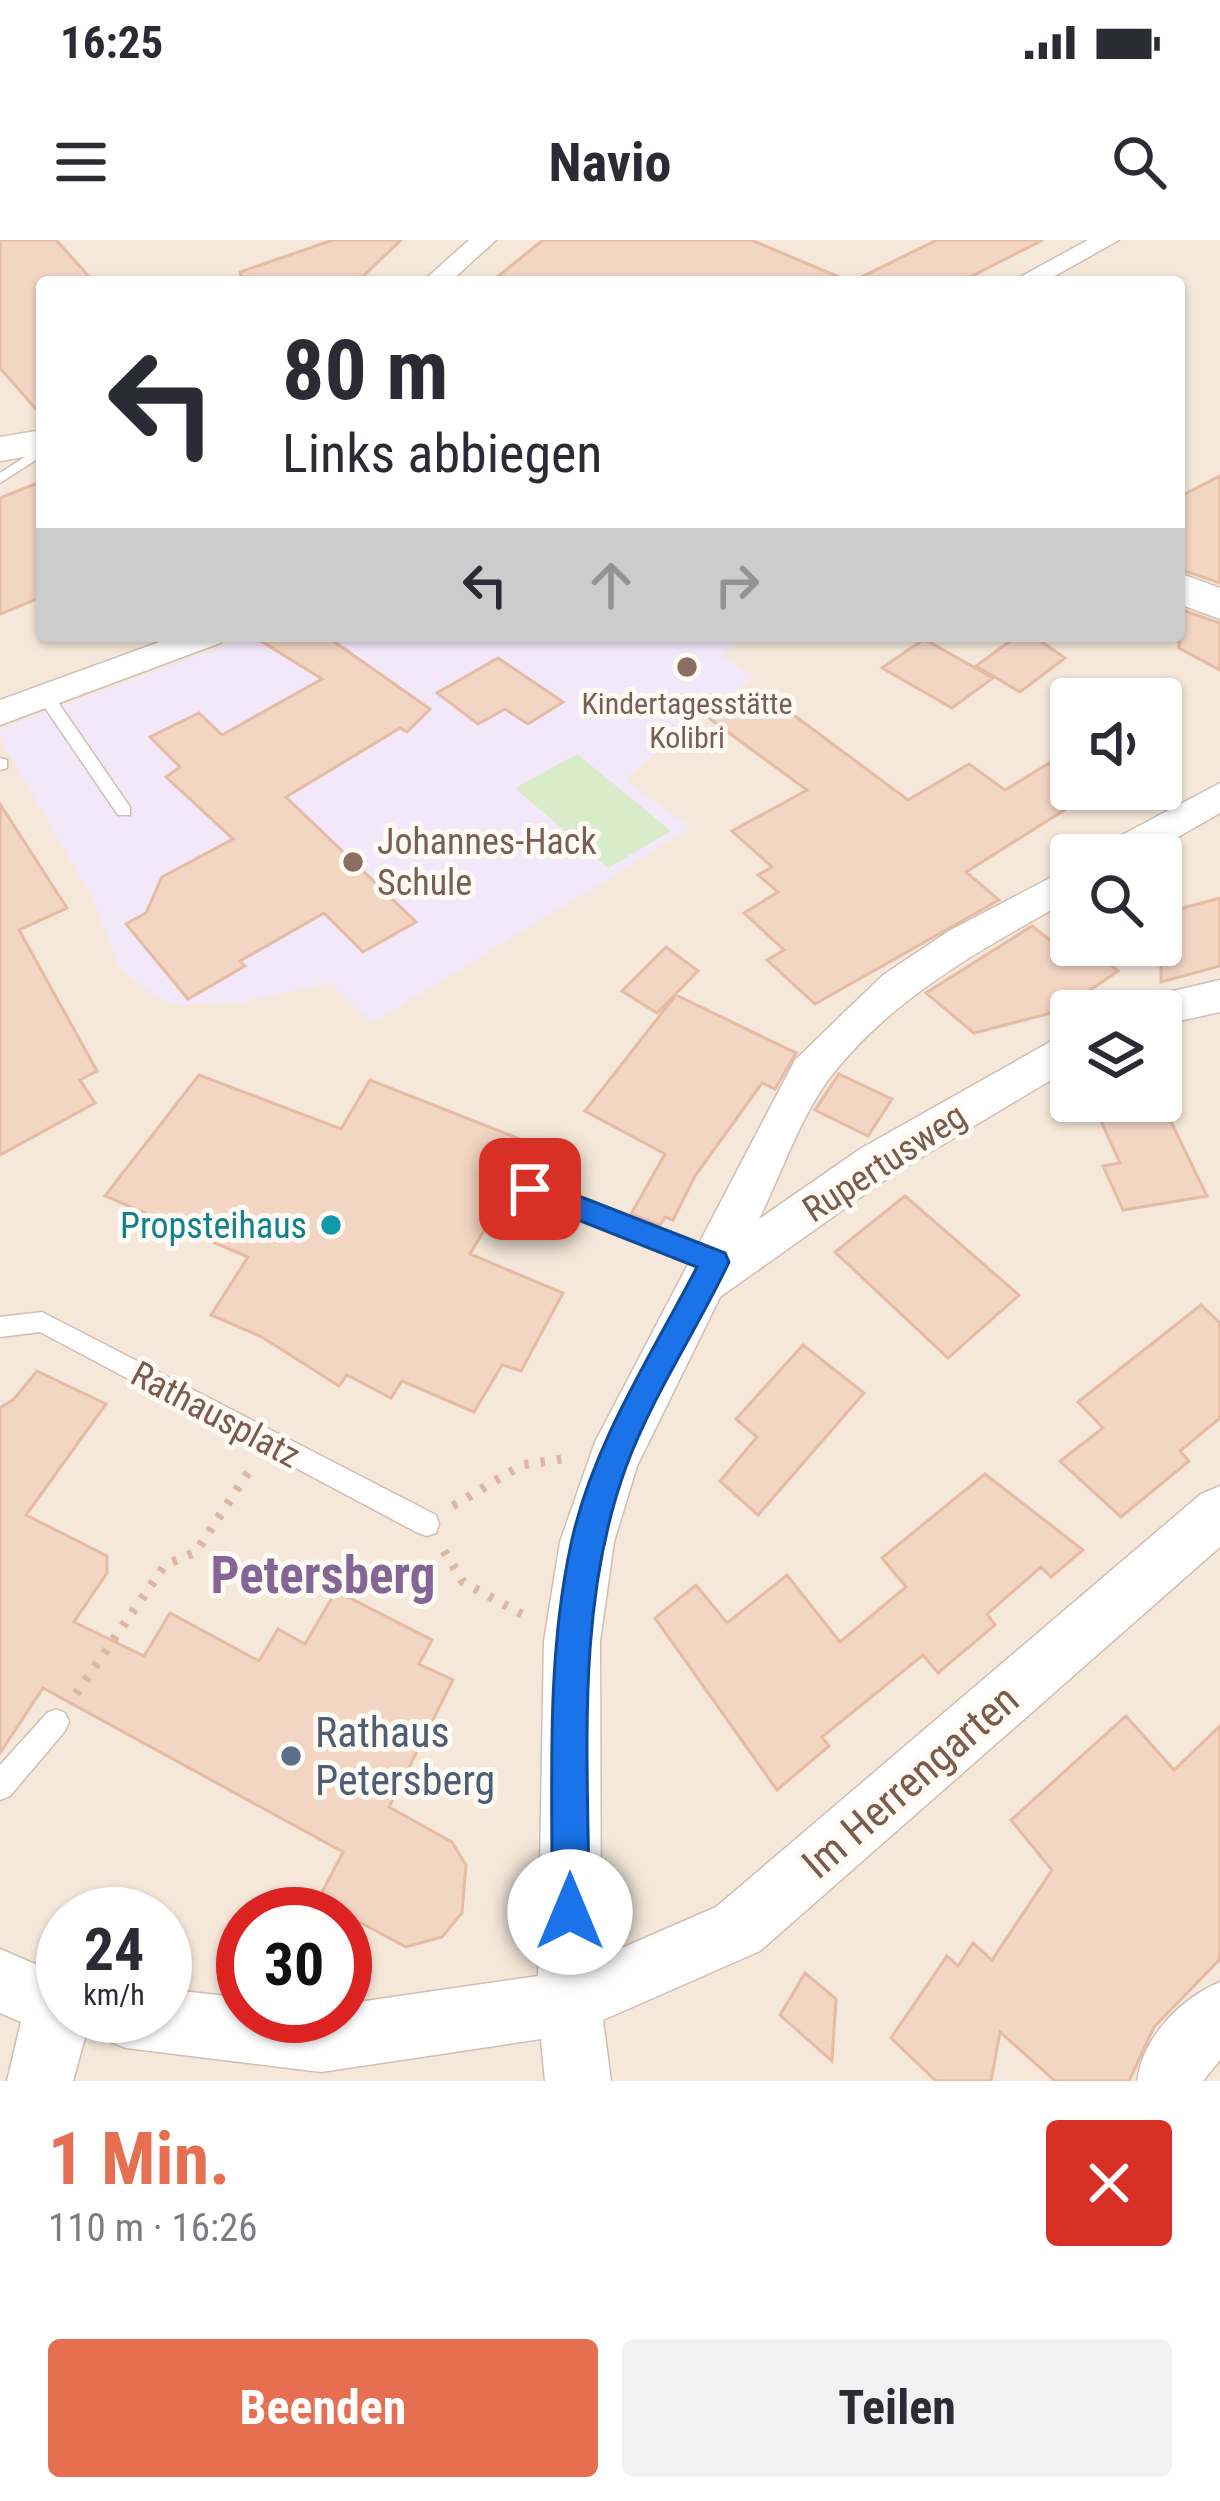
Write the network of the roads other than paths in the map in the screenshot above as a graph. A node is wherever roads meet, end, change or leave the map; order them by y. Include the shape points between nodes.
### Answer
1 (484, 240) edge
2 (1107, 240) edge
3 (442, 276) edge
4 (1036, 276) edge
5 (36, 446) edge
6 (0, 449) edge
7 (36, 451) edge
8 (0, 478) edge
9 (1185, 589) edge
10 (1220, 604) edge
11 (192, 642) edge
12 (45, 696) junction
13 (0, 713) edge
14 (1220, 796) edge
15 (124, 812) dead end
16 (1154, 834) edge
17 (1050, 893) edge
18 (1220, 996) edge
19 (1182, 1004) edge
20 (1050, 1059) edge
21 (530, 1189) dead end
22 (708, 1274) junction
23 (0, 1328) edge
24 (1220, 1512) edge
25 (428, 1524) road end
26 (56, 1722) road end
27 (0, 1786) edge
28 (569, 2003) junction
29 (1220, 2014) edge
30 (192, 2024) edge
31 (40, 2043) edge
32 (40, 2081) edge
33 (578, 2081) edge
34 (1169, 2081) edge

1 - 3 street
2 - 4 street
5 - 6 main road
7 - 8 lane
9 - 10 main road
11 - 12 street
12 - 13 street
12 - 15 lane
14 - 16 street
17 - 22 street via 884,992 841,1032 810,1072
18 - 19 street
20 - 22 street, Rupertusweg
21 - 22 lane
22 - 28 street via 613,1460 587,1542 572,1641
23 - 25 lane, Rathausplatz via 42,1322
24 - 28 street, Im Herrengarten via 738,1929
26 - 27 lane
28 - 30 street, Im Herrengarten via 321,2040
28 - 33 street
29 - 34 street via 1172,2063
31 - 32 street

